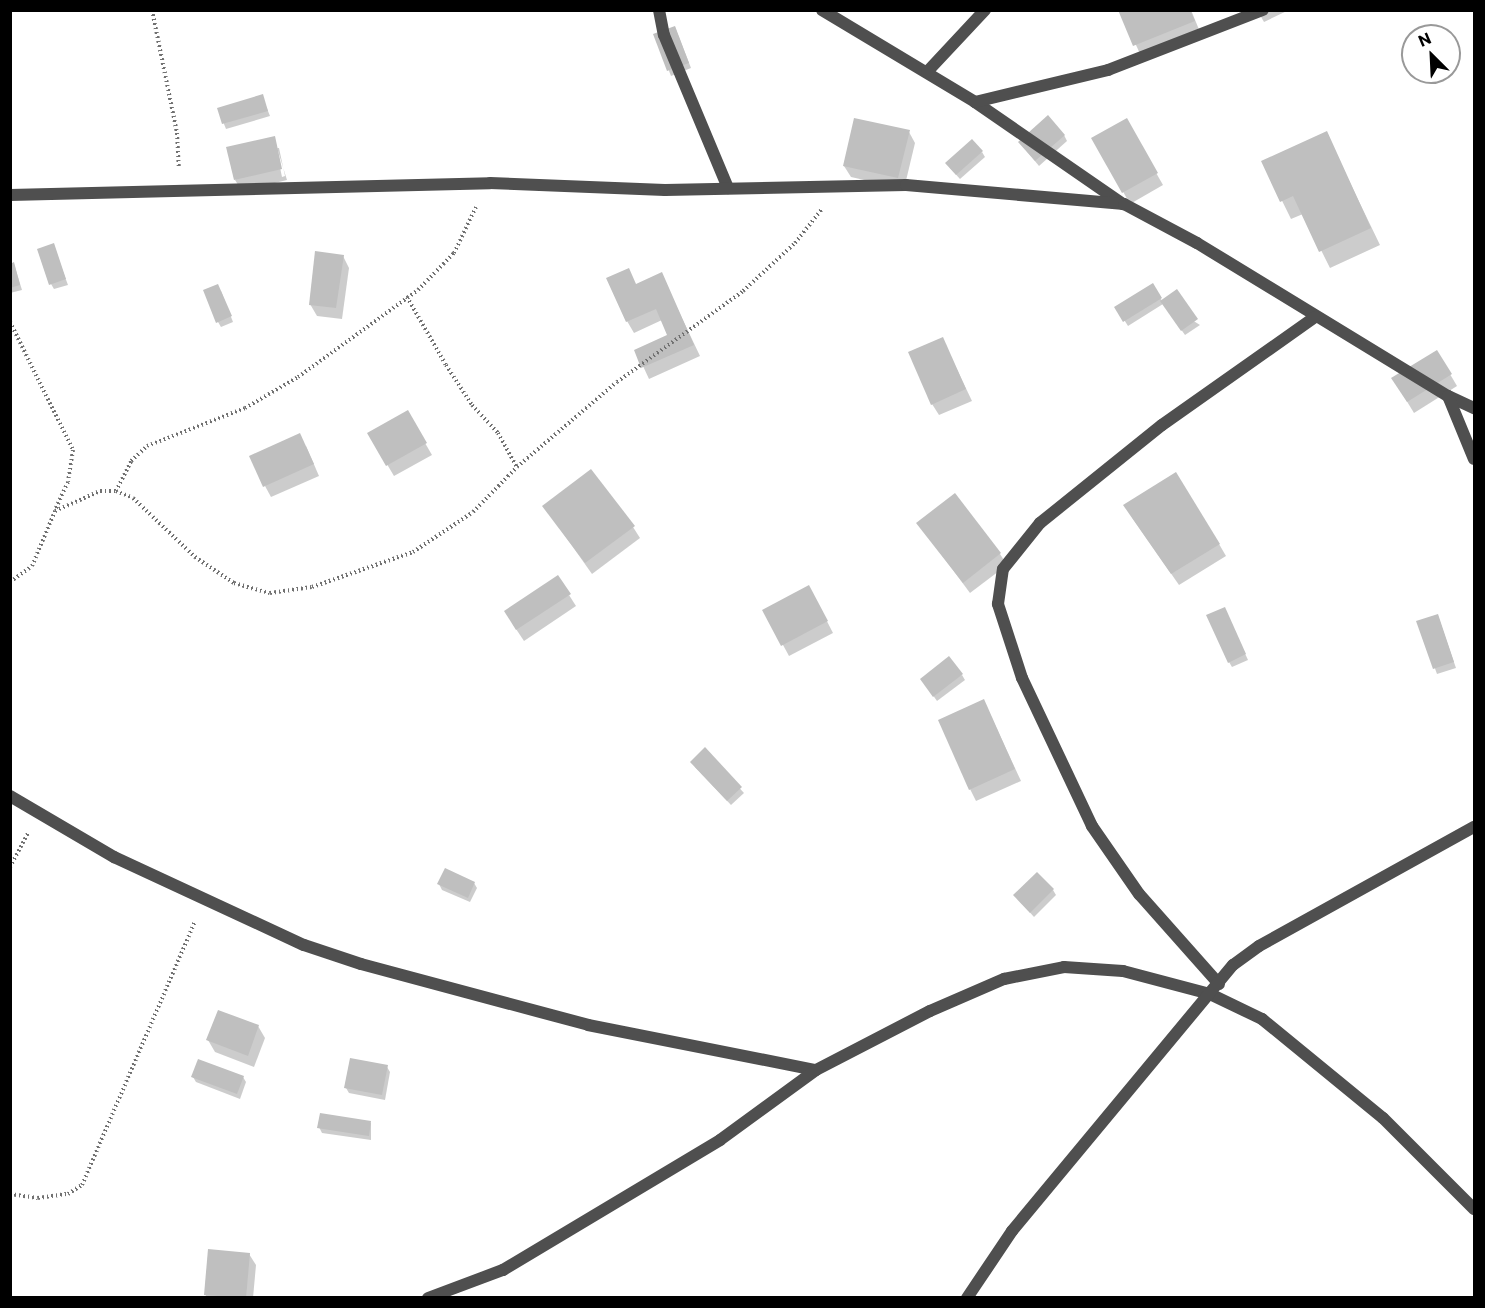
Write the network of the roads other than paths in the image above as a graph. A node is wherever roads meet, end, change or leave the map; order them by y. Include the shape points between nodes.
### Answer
1 (659, 10) edge
2 (822, 10) edge
3 (985, 10) edge
4 (1263, 10) edge
5 (927, 72) junction
6 (975, 102) junction
7 (728, 188) junction
8 (10, 195) edge
9 (1124, 204) junction
10 (1315, 317) junction
11 (1448, 396) junction
12 (1474, 408) edge
13 (1474, 459) edge
14 (10, 796) edge
15 (1474, 827) edge
16 (1219, 984) junction
17 (1210, 994) junction
18 (816, 1070) junction
19 (1474, 1209) edge
20 (428, 1298) edge
21 (967, 1298) edge

1 - 7 street via 664,35
2 - 5 street
3 - 5 street
4 - 6 street via 1108,70
5 - 6 street
6 - 9 street
7 - 8 street via 490,183
7 - 9 street via 906,184
9 - 10 street via 1197,243
10 - 11 street
10 - 16 street via 1162,425 1040,523 1003,569 998,604 1022,678 1092,826 1138,894
11 - 12 street
11 - 13 street
14 - 18 street via 114,857 304,945 588,1026
15 - 16 street via 1259,946 1233,965
16 - 17 street
17 - 18 street via 1123,971 1064,967 1004,979 930,1011
17 - 19 street via 1262,1019 1300,1049 1383,1118
17 - 21 street via 1012,1231
18 - 20 street via 720,1140 624,1200 503,1270

